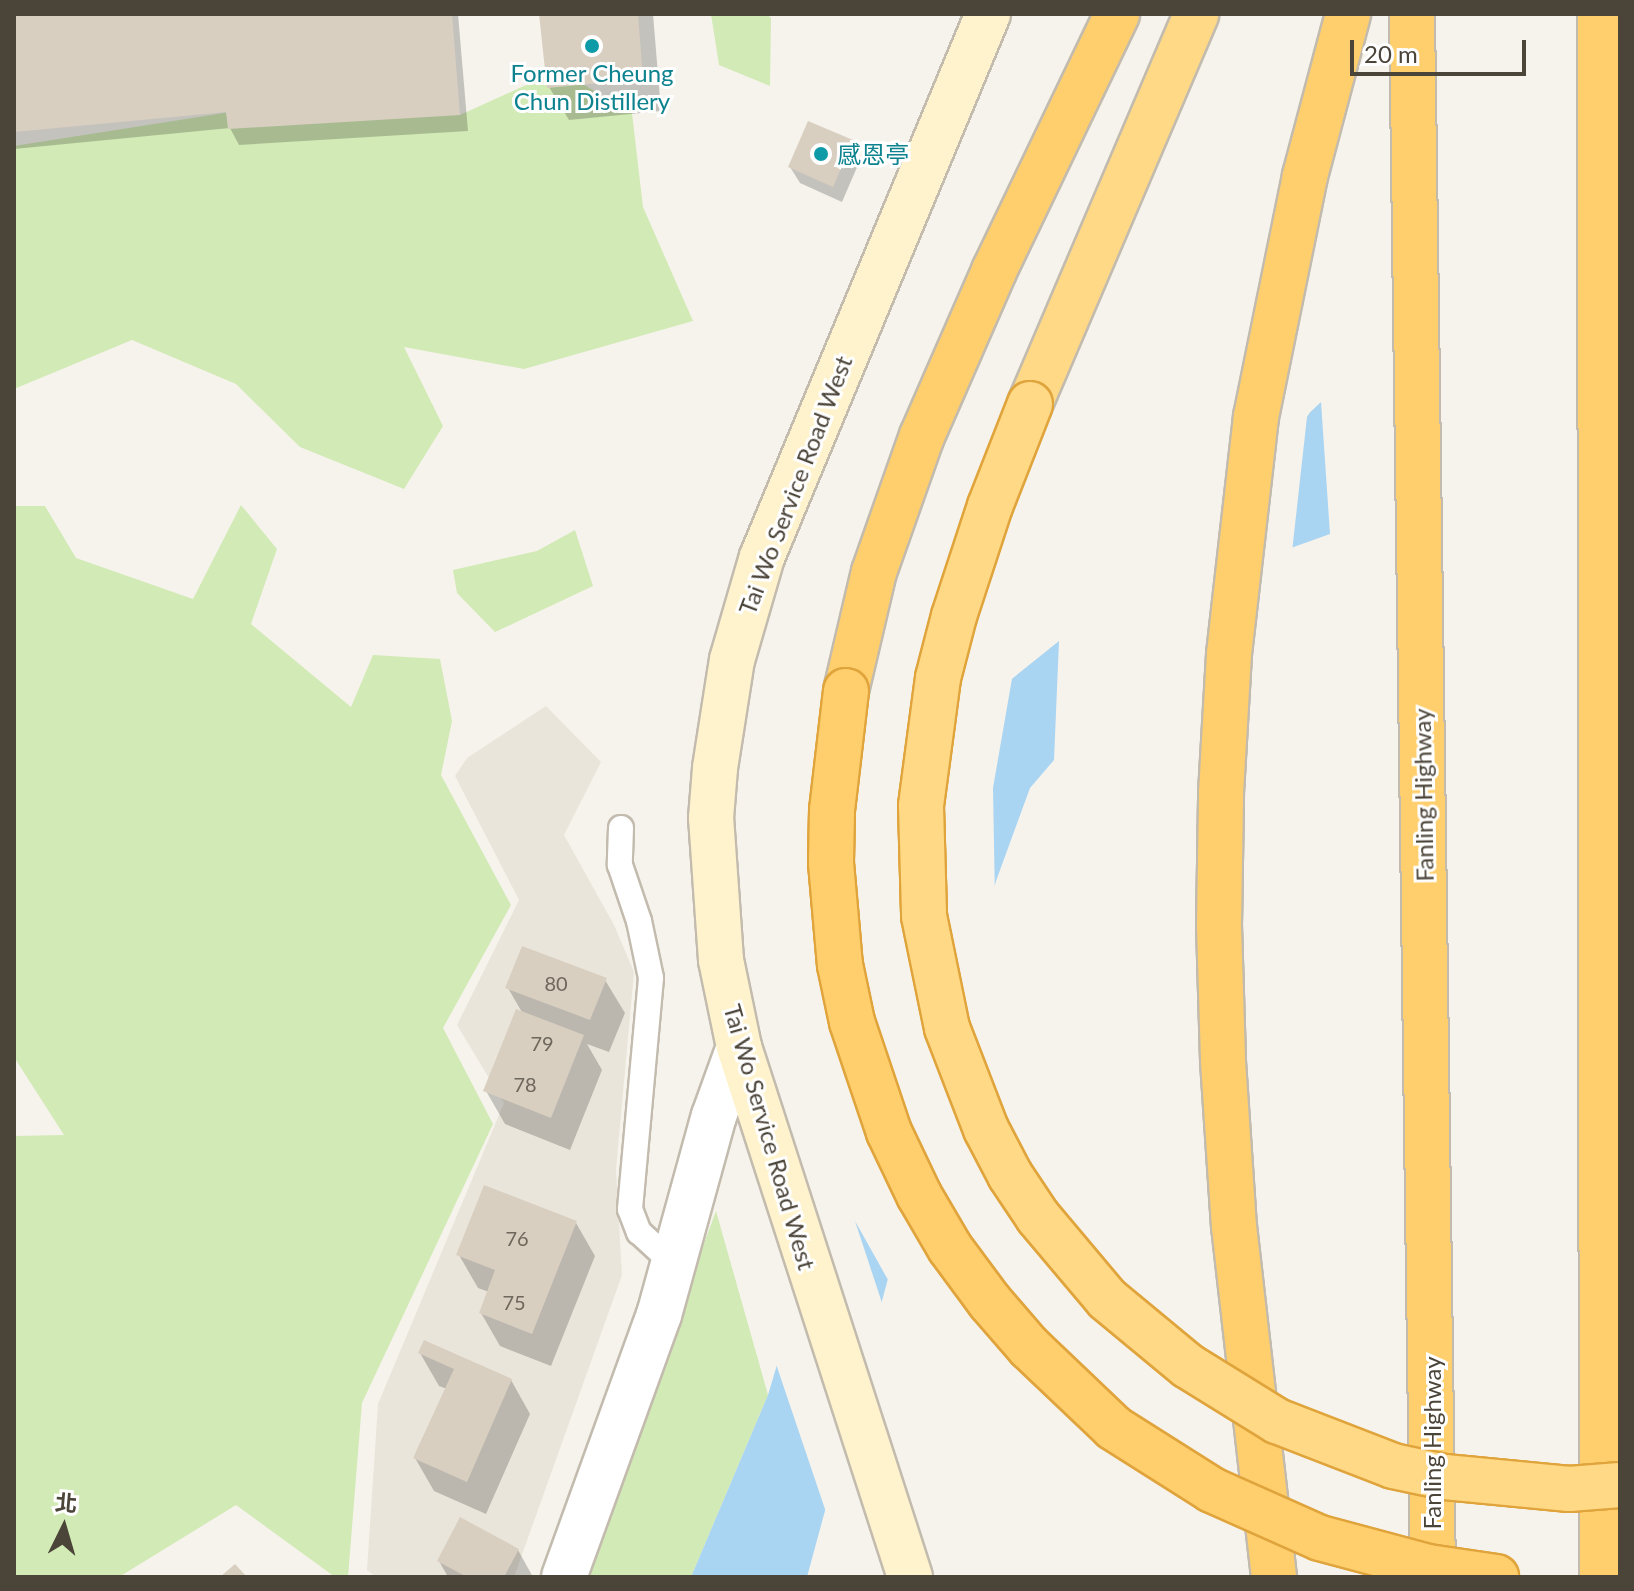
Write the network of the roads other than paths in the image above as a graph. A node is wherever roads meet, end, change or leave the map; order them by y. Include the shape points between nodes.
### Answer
1 (988, 14) edge
2 (1117, 14) edge
3 (1196, 14) edge
4 (1348, 14) edge
5 (1412, 14) edge
6 (1600, 14) edge
7 (621, 828) dead end
8 (739, 1047) junction
9 (673, 1263) junction
10 (1620, 1485) edge
11 (564, 1577) edge
12 (910, 1577) edge
13 (1274, 1577) edge
14 (1433, 1577) edge
15 (1496, 1577) edge
16 (1602, 1577) edge

1 - 8 main road, Tai Wo Service Road West via 795,471 762,557 732,660 711,833 721,960
2 - 15 highway, bridge via 922,436 874,572 846,691 834,784 831,863 840,965 852,1022 889,1132 919,1195 982,1291 1029,1347 1114,1428 1259,1514 1333,1542 1428,1567
3 - 10 highway, bridge via 995,492 938,678 922,793 920,861 924,916 947,1028 986,1129 1038,1217 1107,1299 1188,1366 1277,1421 1393,1466 1504,1485
4 - 13 highway via 1305,176 1250,461 1230,639 1221,793 1223,1060 1234,1227
5 - 14 highway, Fanling Highway
6 - 16 highway
7 - 9 lane via 620,865 651,978 630,1209 639,1232
8 - 9 street
8 - 12 main road, Tai Wo Service Road West
9 - 11 street

